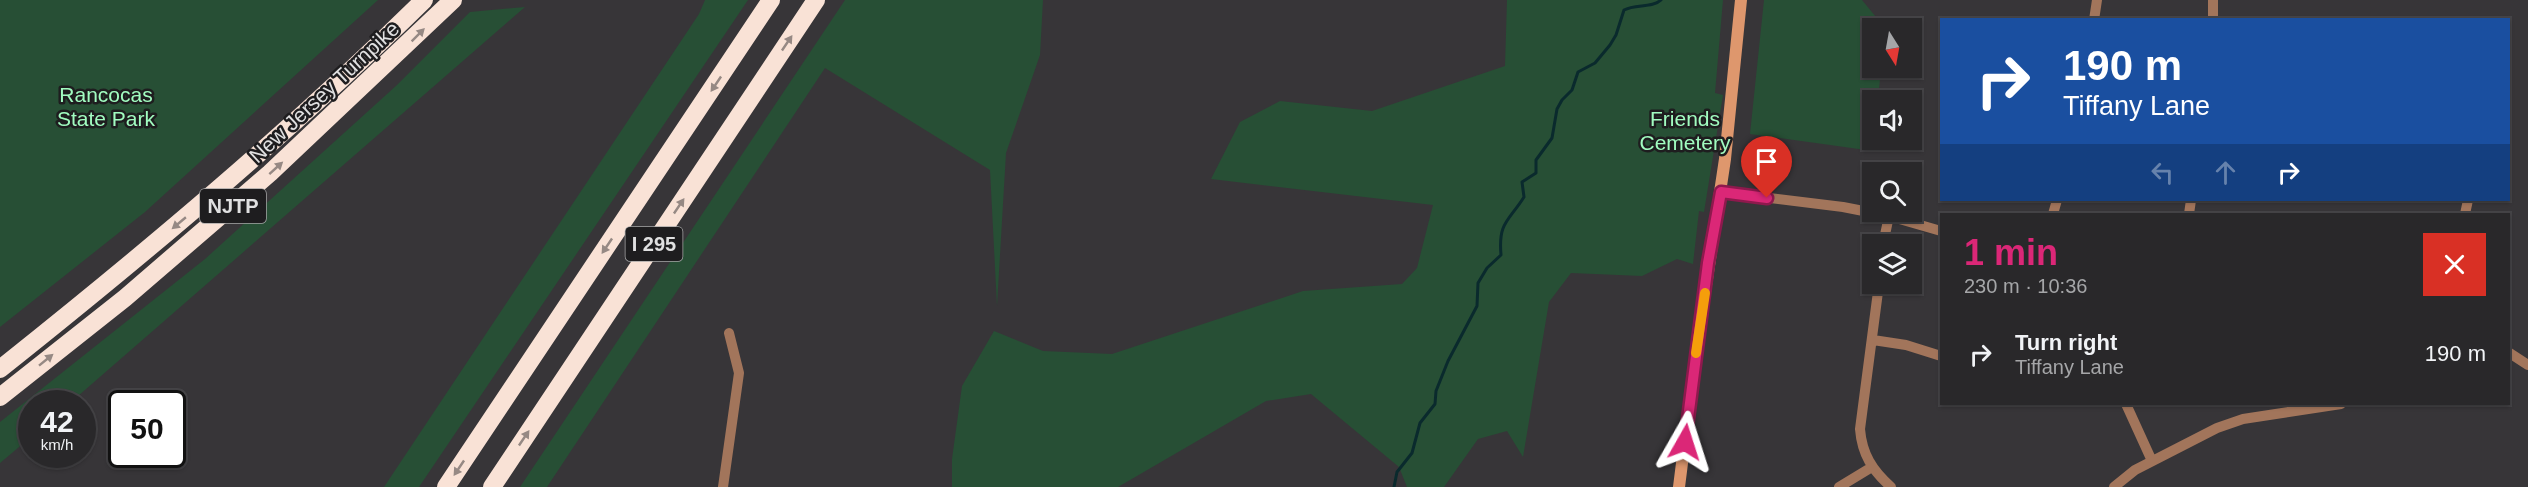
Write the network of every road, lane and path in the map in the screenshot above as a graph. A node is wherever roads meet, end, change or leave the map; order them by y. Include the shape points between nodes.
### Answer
1 (423, 0) edge
2 (453, 0) edge
3 (771, 0) edge
4 (816, 0) edge
5 (1741, 0) edge
6 (2097, 0) edge
7 (2213, 0) edge
8 (2094, 18) edge
9 (2213, 18) edge
10 (1721, 192) junction
11 (1862, 211) edge
12 (1910, 222) edge
13 (1940, 231) edge
14 (1878, 294) edge
15 (729, 333) dead end
16 (1873, 340) junction
17 (2510, 353) edge
18 (1940, 356) edge
19 (2526, 360) edge
20 (0, 369) edge
21 (0, 397) edge
22 (2126, 405) edge
23 (2334, 405) edge
24 (2152, 461) junction
25 (1872, 467) junction
26 (446, 487) edge
27 (492, 487) edge
28 (723, 487) edge
29 (1679, 487) edge
30 (1839, 487) edge
31 (1891, 487) edge
32 (2114, 487) edge

1 -> 20 highway, New Jersey Turnpike / NJTP via 233,177
21 -> 2 highway, New Jersey Turnpike / NJTP via 125,298 245,195
3 -> 26 highway, I 295
27 -> 4 highway, I 295
5 - 10 main road
6 - 8 street
7 - 9 street
10 - 11 street
10 - 29 main road
12 - 13 street
14 - 16 street
15 - 28 street via 739,373
16 - 18 street
16 - 25 street via 1860,429 1864,453
17 - 19 street
22 - 24 street
23 - 24 street via 2243,419
24 - 32 street
25 - 30 street
25 - 31 street

